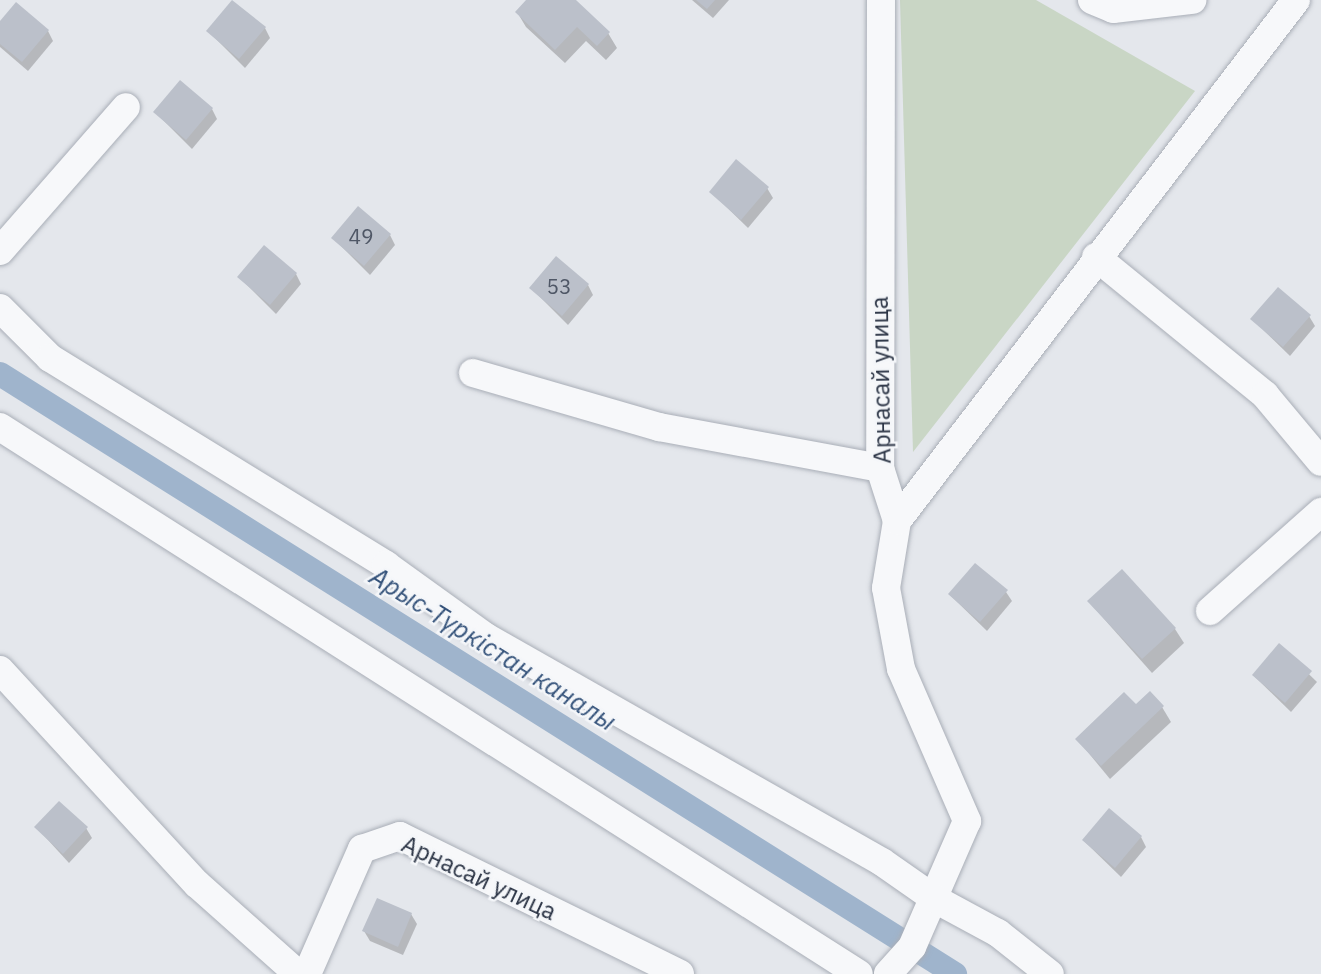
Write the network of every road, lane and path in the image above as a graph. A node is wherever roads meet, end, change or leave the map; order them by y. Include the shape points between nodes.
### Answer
1 (881, 0) edge
2 (1092, 0) edge
3 (1192, 0) edge
4 (1296, 0) edge
5 (126, 107) dead end
6 (0, 251) edge
7 (1096, 257) junction
8 (0, 307) edge
9 (473, 373) dead end
10 (0, 427) edge
11 (1321, 462) edge
12 (880, 468) junction
13 (1321, 512) edge
14 (897, 521) junction
15 (1210, 611) dead end
16 (0, 670) edge
17 (935, 899) junction
18 (298, 974) edge
19 (307, 974) edge
20 (680, 974) edge
21 (859, 974) edge
22 (888, 974) edge
23 (1050, 974) edge

1 - 12 street, Арнасай улица
2 - 3 street via 1113,9
4 - 7 street
5 - 6 street
7 - 11 street via 1265,395
7 - 14 street
8 - 17 street via 50,358 386,565 486,638 882,862
9 - 12 street via 659,427
10 - 21 street
12 - 14 street, Арнасай улица
13 - 15 street
14 - 17 street, Арнасай улица via 886,588 901,669 967,821
16 - 18 street via 197,884
17 - 22 street, Арнасай улица via 912,947
17 - 23 street via 998,933
19 - 20 street, Арнасай улица via 362,849 400,836

